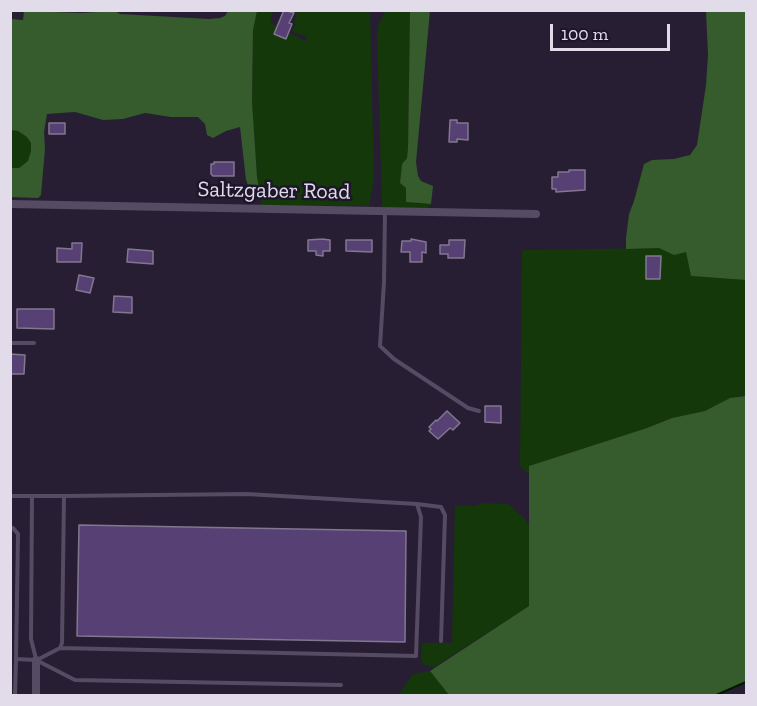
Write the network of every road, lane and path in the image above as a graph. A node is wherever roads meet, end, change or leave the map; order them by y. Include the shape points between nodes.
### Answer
1 (10, 204) edge
2 (385, 211) junction
3 (536, 214) dead end
4 (10, 343) edge
5 (34, 343) dead end
6 (479, 411) dead end
7 (10, 496) edge
8 (32, 496) junction
9 (64, 496) junction
10 (417, 504) junction
11 (10, 528) edge
12 (441, 640) dead end
13 (60, 648) junction
14 (16, 659) junction
15 (36, 660) junction
16 (341, 685) dead end
17 (15, 696) edge
18 (36, 696) edge

1 - 2 street, Saltzgaber Road
2 - 3 street, Saltzgaber Road
2 - 6 lane via 380,346 468,408
4 - 5 lane
7 - 8 lane
8 - 9 lane
8 - 15 lane via 31,639
9 - 10 lane via 247,494
9 - 13 lane
10 - 12 lane via 441,507 445,515
10 - 13 lane via 421,517 416,656
11 - 14 lane via 18,534
13 - 15 lane
14 - 15 lane
14 - 17 lane
15 - 16 lane via 75,680
15 - 18 street

